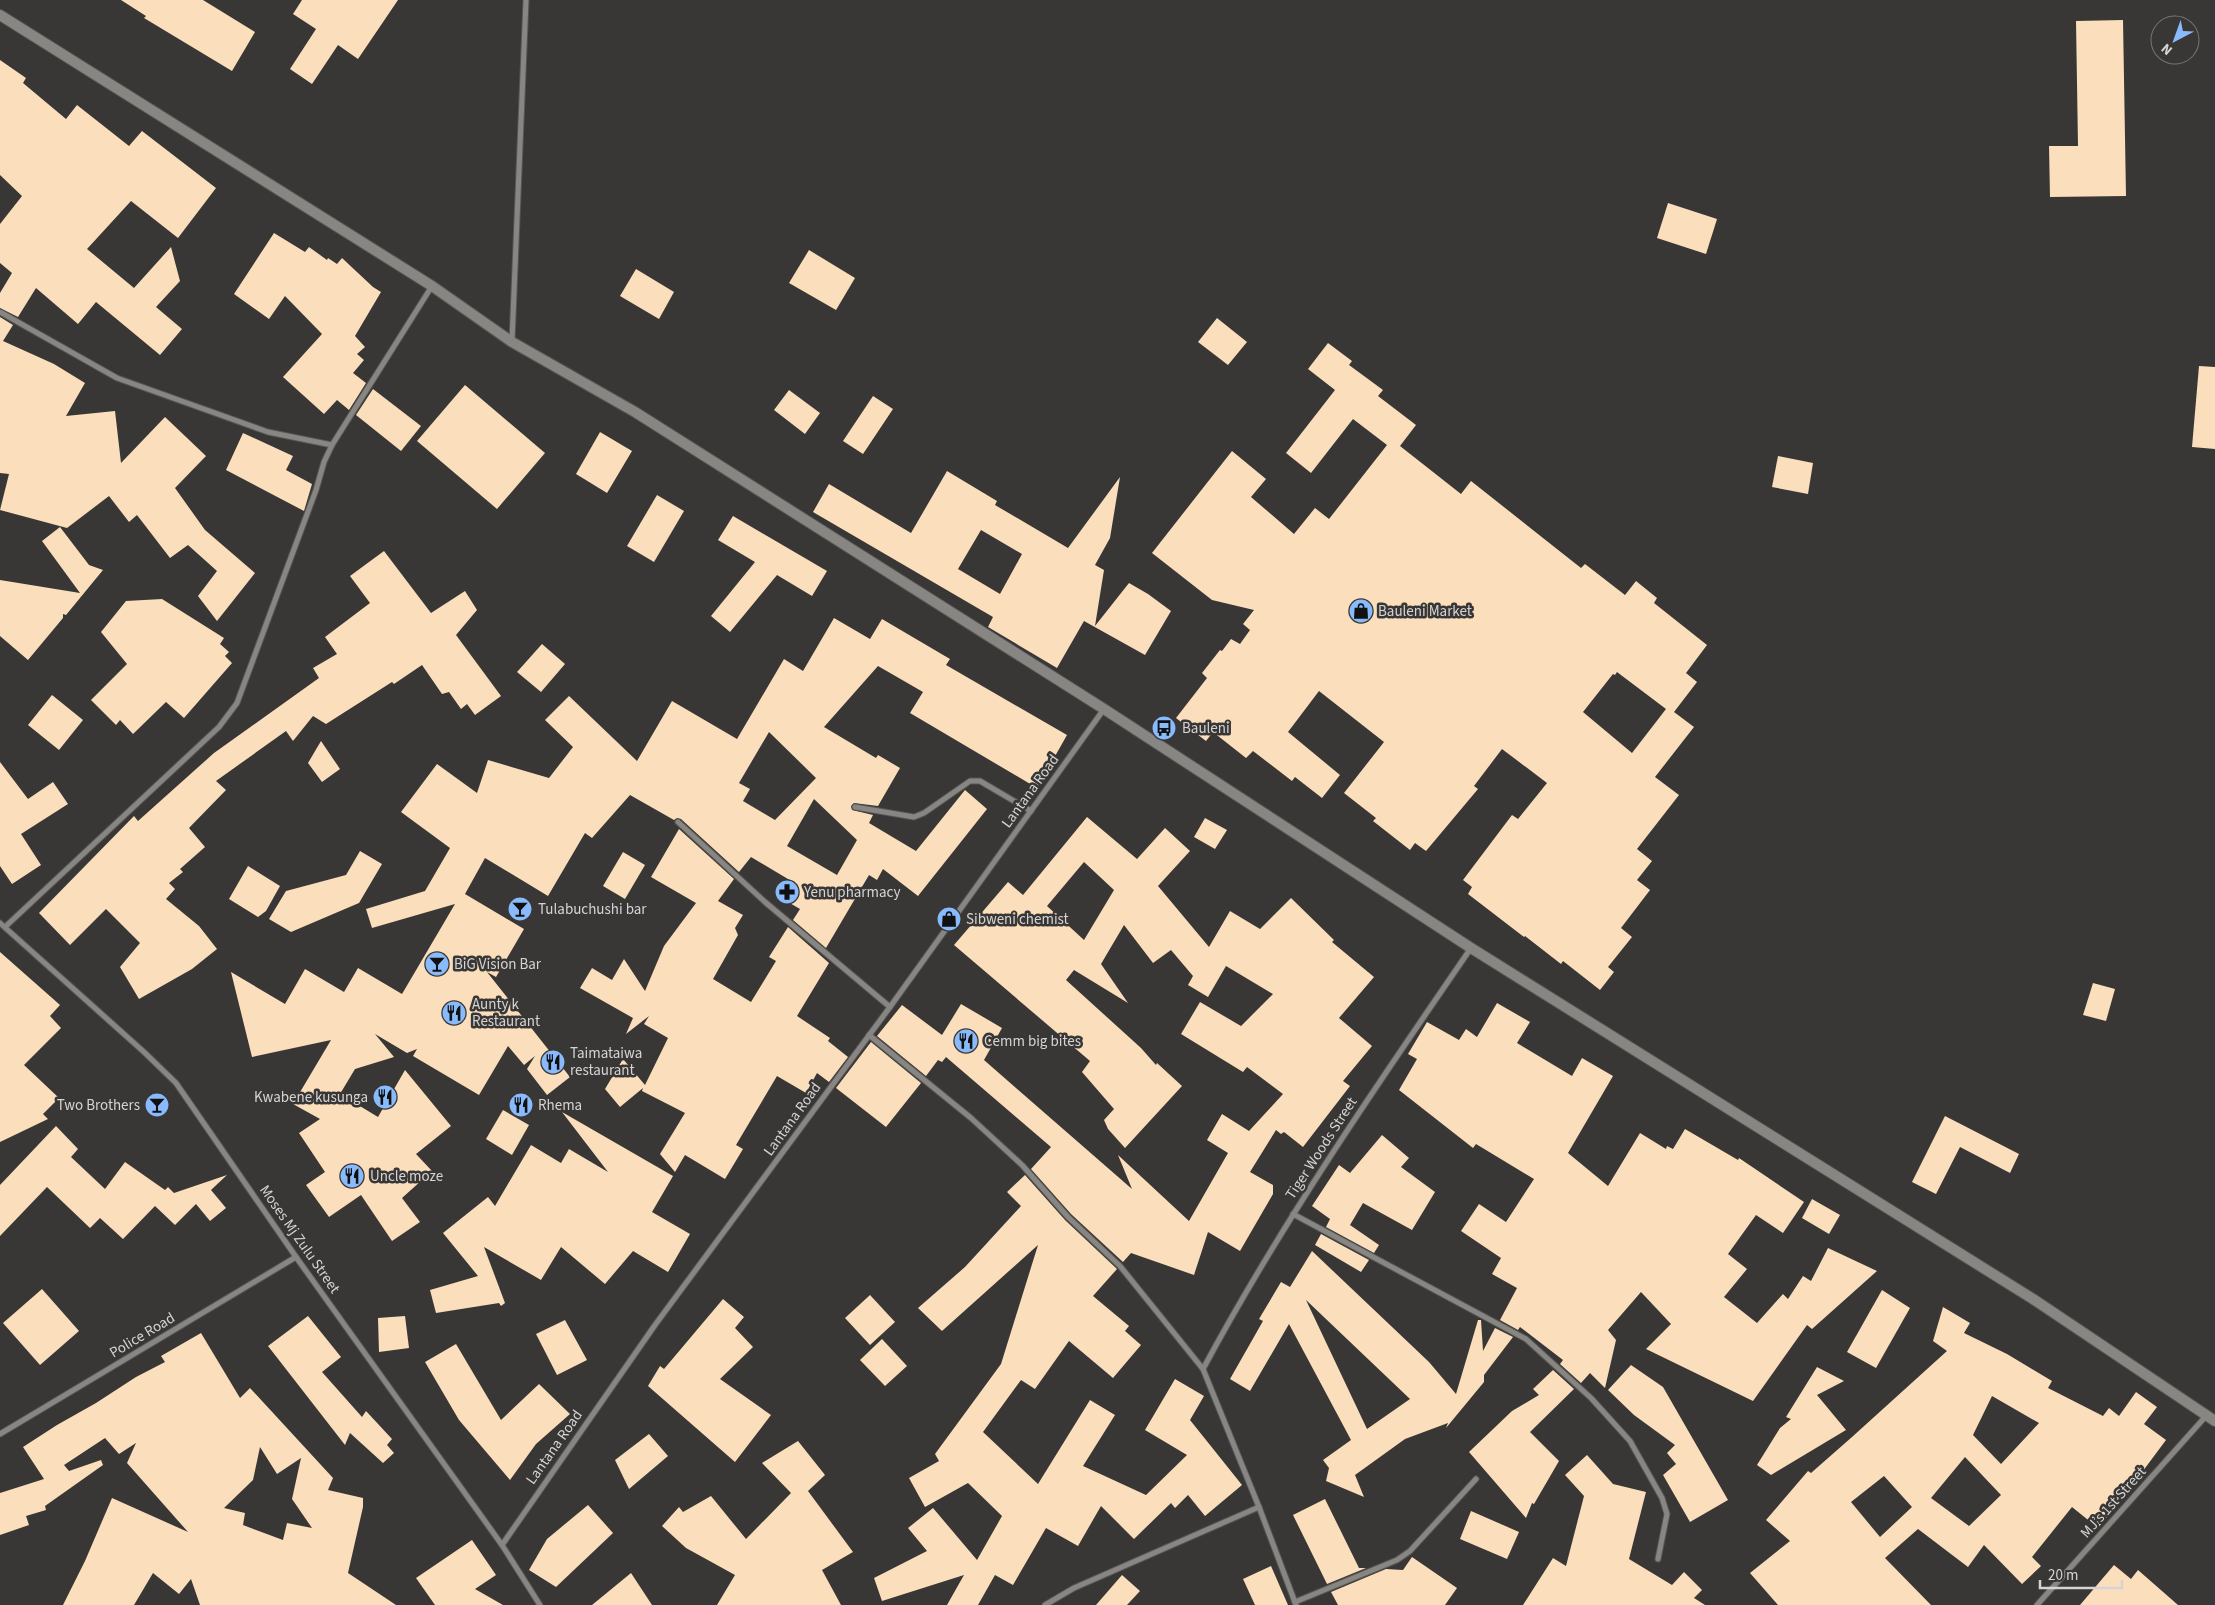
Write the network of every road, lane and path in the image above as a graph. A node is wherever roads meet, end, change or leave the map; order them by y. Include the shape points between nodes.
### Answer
1 (526, 0) edge
2 (0, 15) edge
3 (432, 286) junction
4 (0, 312) edge
5 (512, 342) junction
6 (332, 445) junction
7 (1104, 709) junction
8 (855, 807) dead end
9 (1031, 811) junction
10 (678, 822) dead end
11 (2, 925) edge
12 (1471, 948) junction
13 (890, 1007) junction
14 (869, 1035) junction
15 (1294, 1214) junction
16 (296, 1257) junction
17 (1203, 1369) junction
18 (2211, 1418) edge
19 (0, 1434) edge
20 (1476, 1479) dead end
21 (1259, 1507) junction
22 (502, 1545) junction
23 (1658, 1559) dead end
24 (1295, 1604) edge
25 (540, 1605) edge
26 (1045, 1605) edge
27 (2037, 1605) edge

1 - 5 street
2 - 3 street
3 - 5 street
3 - 6 street
4 - 6 street via 117,378 268,432
5 - 7 street via 635,412
6 - 11 street via 237,703 219,727
7 - 9 street, Lantana Road
7 - 12 street
8 - 9 street via 914,817 970,780 980,781
9 - 13 street, Lantana Road
10 - 13 street via 765,902
11 - 16 street, Moses Mj Zulu Street via 176,1083
12 - 15 street, Tiger Woods Street
12 - 18 street via 2033,1299
13 - 14 street, Lantana Road
14 - 17 street via 971,1118 1022,1165 1068,1217 1120,1266
14 - 22 street, Lantana Road via 655,1325
15 - 17 street, Tiger Woods Street
15 - 23 street via 1526,1339 1591,1398 1630,1441 1662,1498 1667,1514
16 - 19 street, Police Road
16 - 22 street, Moses Mj Zulu Street
17 - 21 street
18 - 27 street, MJ’s 1st Street
20 - 24 street via 1410,1551 1397,1560
21 - 24 street
21 - 26 street via 1074,1588
22 - 25 street, Moses Mj Zulu Street

